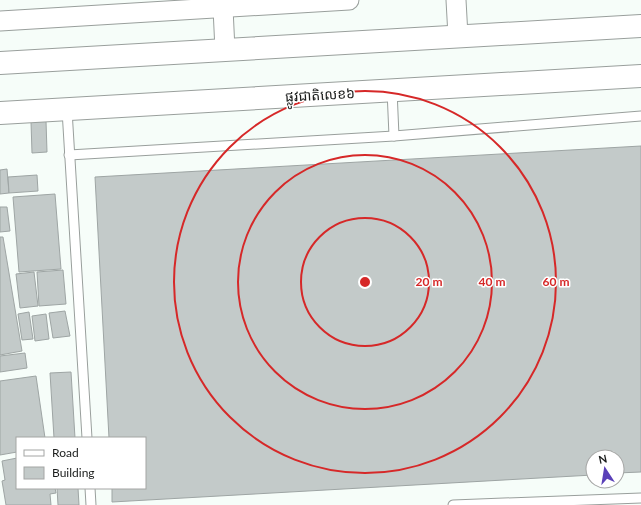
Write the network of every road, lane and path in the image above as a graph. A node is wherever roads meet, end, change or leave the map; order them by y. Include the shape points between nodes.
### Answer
1 (349, 0) edge
2 (456, 0) edge
3 (223, 8) junction
4 (0, 21) edge
5 (641, 26) edge
6 (458, 36) junction
7 (225, 50) junction
8 (0, 63) edge
9 (641, 76) edge
10 (392, 90) junction
11 (67, 110) junction
12 (0, 113) edge
13 (641, 116) edge
14 (394, 136) junction
15 (69, 155) junction
16 (87, 437) edge
17 (90, 489) edge
18 (641, 498) edge
19 (91, 505) edge
20 (453, 505) edge

1 - 3 street
2 - 6 street
3 - 4 street
3 - 7 street
5 - 6 main road
6 - 7 main road
7 - 8 main road
9 - 10 main road, ផ្លូវជាតិលេខ៦
10 - 11 main road, ផ្លូវជាតិលេខ៦
10 - 14 lane
11 - 12 main road, ផ្លូវជាតិលេខ៦
11 - 15 lane
13 - 14 lane
14 - 15 lane
15 - 16 lane
17 - 19 lane
18 - 20 lane

